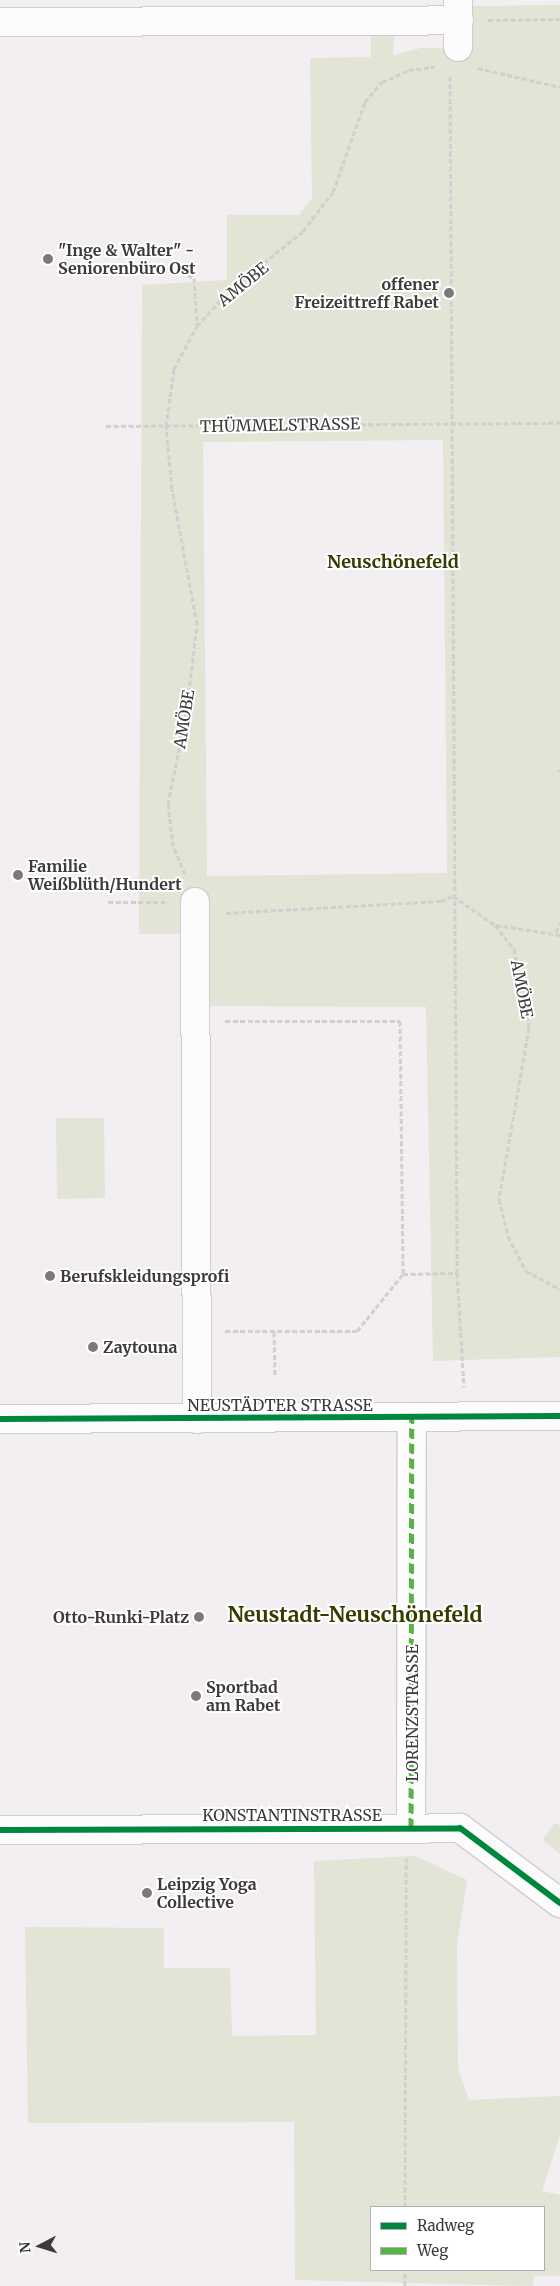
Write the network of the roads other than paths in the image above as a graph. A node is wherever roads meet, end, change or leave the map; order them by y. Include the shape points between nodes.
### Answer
1 (0, 22) edge
2 (458, 33) edge
3 (185, 895) road end
4 (560, 1416) edge
5 (412, 1418) junction
6 (0, 1419) edge
7 (197, 1419) junction
8 (408, 1828) junction
9 (0, 1830) edge
10 (560, 1903) edge

1 - 2 street
3 - 7 street via 198,1021
4 - 5 street, NEUSTÄDTER STRASSE
5 - 7 street, NEUSTÄDTER STRASSE
5 - 8 street, LORENZSTRASSE
6 - 7 street, NEUSTÄDTER STRASSE
8 - 9 street, KONSTANTINSTRASSE
8 - 10 street, KONSTANTINSTRASSE via 460,1828

